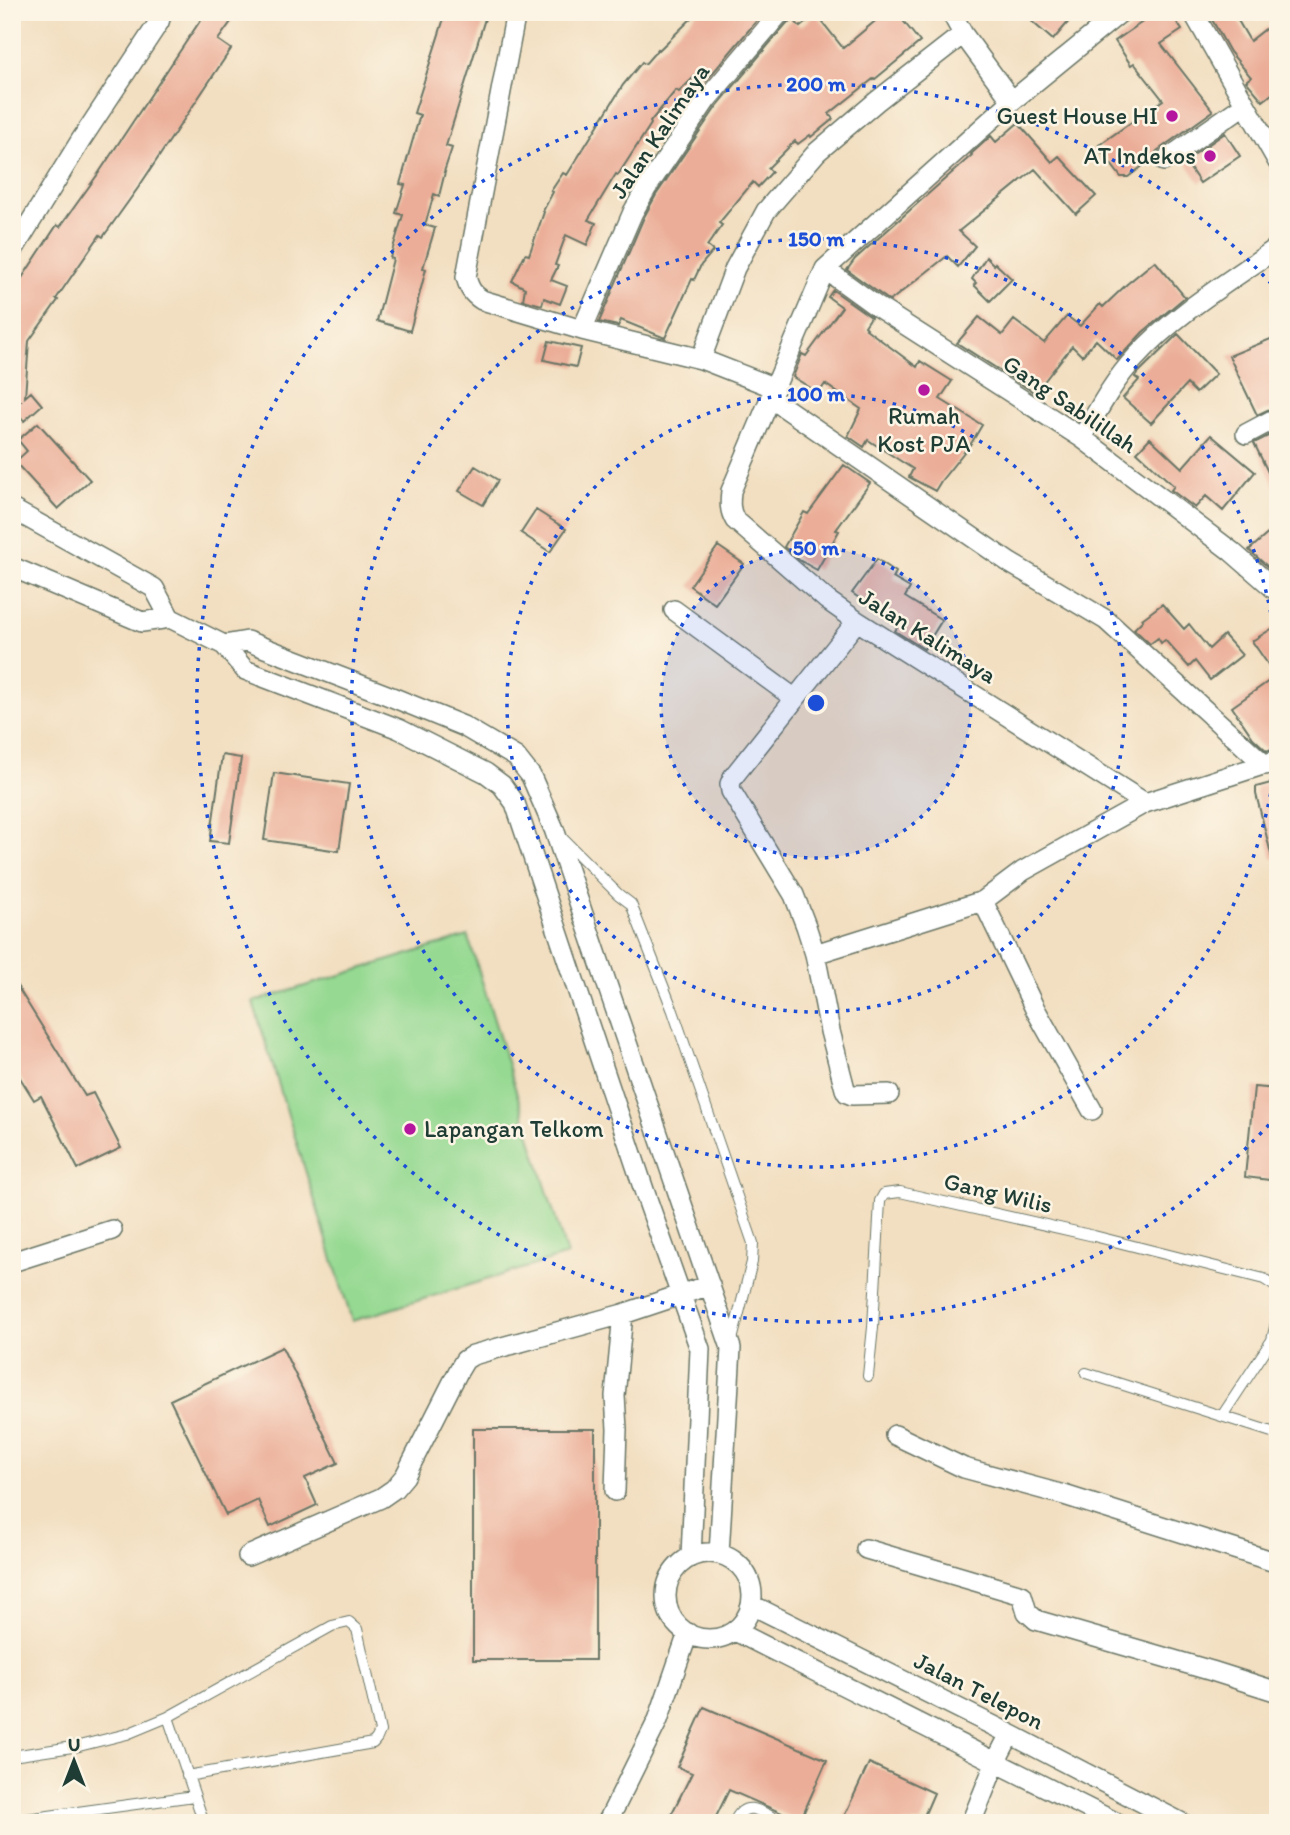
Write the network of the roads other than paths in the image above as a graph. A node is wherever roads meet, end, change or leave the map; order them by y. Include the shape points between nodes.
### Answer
1 (162, 12) edge
2 (516, 12) edge
3 (783, 12) edge
4 (951, 12) edge
5 (1121, 12) edge
6 (1193, 12) edge
7 (963, 34) junction
8 (1012, 101) junction
9 (1244, 105) junction
10 (1164, 161) dead end
11 (1278, 162) edge
12 (1278, 247) edge
13 (12, 251) edge
14 (825, 269) junction
15 (582, 330) junction
16 (701, 359) junction
17 (773, 393) junction
18 (1278, 417) edge
19 (1246, 434) dead end
20 (1082, 438) junction
21 (12, 509) edge
22 (12, 567) edge
23 (1278, 592) edge
24 (674, 610) dead end
25 (170, 618) junction
26 (857, 621) junction
27 (224, 645) junction
28 (794, 698) junction
29 (407, 704) junction
30 (399, 729) junction
31 (1271, 762) edge
32 (1145, 803) junction
33 (554, 829) junction
34 (528, 837) junction
35 (983, 901) junction
36 (815, 954) junction
37 (889, 1094) dead end
38 (1093, 1110) dead end
39 (112, 1230) dead end
40 (12, 1262) edge
41 (710, 1285) junction
42 (1278, 1288) edge
43 (681, 1295) junction
44 (624, 1314) junction
45 (1278, 1315) edge
46 (731, 1348) junction
47 (700, 1349) junction
48 (1086, 1373) dead end
49 (868, 1376) dead end
50 (1222, 1416) junction
51 (1278, 1434) edge
52 (895, 1435) dead end
53 (615, 1492) dead end
54 (866, 1549) dead end
55 (719, 1554) junction
56 (248, 1556) dead end
57 (691, 1557) junction
58 (1278, 1563) edge
59 (752, 1605) junction
60 (735, 1631) junction
61 (688, 1633) junction
62 (1278, 1692) edge
63 (168, 1717) junction
64 (1010, 1734) junction
65 (12, 1756) edge
66 (996, 1761) junction
67 (187, 1776) junction
68 (194, 1796) junction
69 (12, 1821) edge
70 (204, 1823) edge
71 (607, 1823) edge
72 (734, 1823) edge
73 (783, 1823) edge
74 (971, 1823) edge
75 (1117, 1823) edge
76 (1182, 1823) edge

1 - 13 street
2 - 15 street via 466,277 469,288 482,300
3 - 15 street, Jalan Kalimaya via 707,99 646,189
4 - 7 street
5 - 8 street, Jalan Kalimaya
6 - 9 street
7 - 8 street
7 - 16 street via 817,152 766,211 735,268
8 - 14 street, Jalan Kalimaya
9 - 10 street
9 - 11 street
12 - 20 street via 1170,324 1135,358
14 - 17 street, Jalan Kalimaya
14 - 20 street, Gang Sabilillah
15 - 16 street
16 - 17 street
17 - 26 street, Jalan Kalimaya via 731,491 731,513 827,600
17 - 31 street via 1010,563 1106,620
18 - 19 street
20 - 23 street, Gang Sabilillah
21 - 25 street via 154,588
22 - 25 street via 142,622
24 - 28 street
25 - 27 street
26 - 28 street
26 - 32 street, Jalan Kalimaya
27 - 29 street via 247,640
27 - 30 street via 245,670
28 - 36 street via 730,784 794,895
29 - 30 street
29 - 33 street via 463,726 516,757 531,776
30 - 34 street via 502,785 515,803
31 - 32 street
32 - 35 street via 1023,871
33 - 34 street
33 - 41 street
33 - 46 lane via 631,904 753,1243
34 - 43 street
35 - 36 street
35 - 38 street via 1034,1007
36 - 37 street via 847,1093
39 - 40 street
41 - 43 street
41 - 46 street
42 - 49 lane, Gang Wilis via 1264,1279 1094,1236 890,1192 880,1201
43 - 44 street
43 - 47 street
44 - 53 street via 615,1396
44 - 56 street via 465,1360 394,1489
45 - 50 lane via 1272,1340
46 - 47 street
46 - 55 street
47 - 57 street
48 - 50 lane
50 - 51 lane
52 - 58 street via 964,1468
54 - 62 street via 1022,1595 1027,1612 1036,1620
55 - 57 street
55 - 59 street via 746,1573
57 - 61 street via 678,1566 666,1594 668,1610
59 - 60 street
59 - 64 street, Jalan Telepon
60 - 61 street via 712,1639
60 - 66 street
61 - 71 street via 658,1720
63 - 65 lane via 79,1746
63 - 67 lane
63 - 67 lane via 332,1626 349,1622 357,1629 380,1731 373,1743
64 - 66 street
64 - 76 street, Jalan Telepon
66 - 74 street
66 - 75 street
67 - 68 lane
68 - 69 lane
68 - 70 lane
72 - 73 lane via 745,1808

